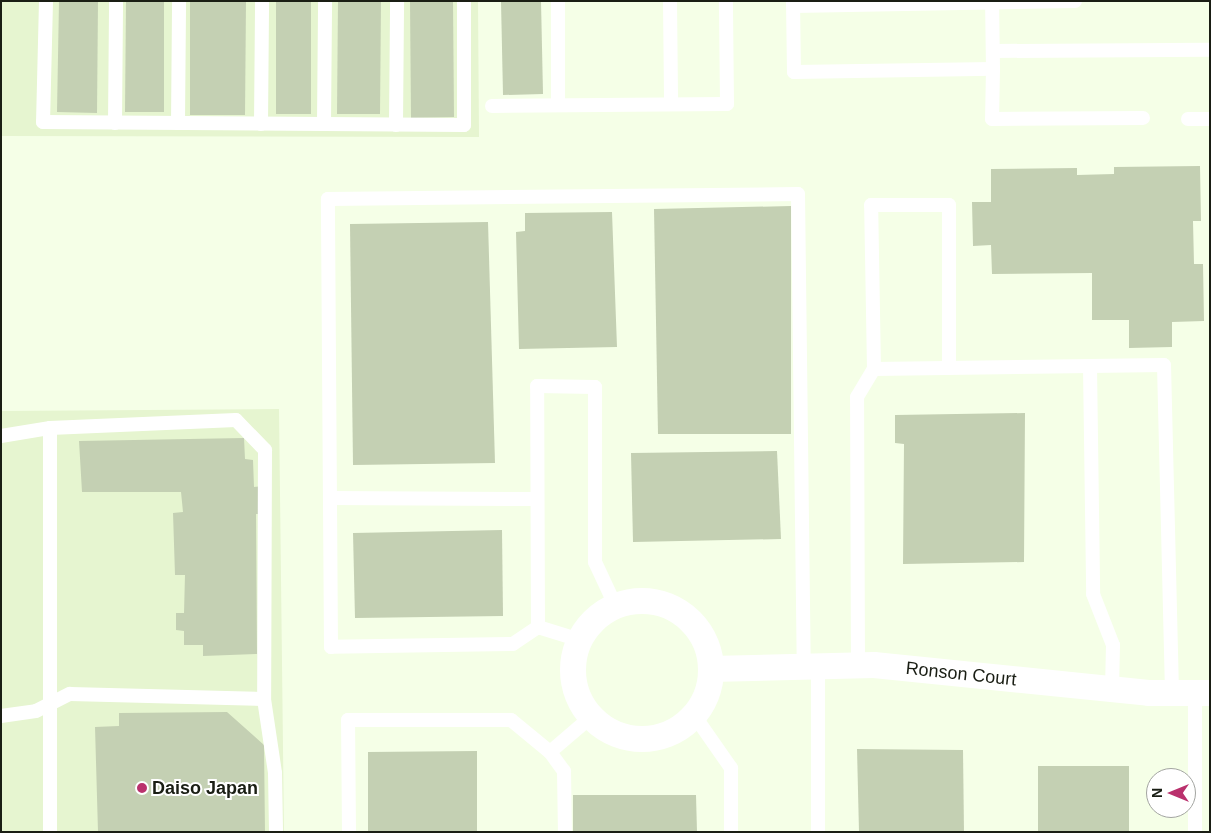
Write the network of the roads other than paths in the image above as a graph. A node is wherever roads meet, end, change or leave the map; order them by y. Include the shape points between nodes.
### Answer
1 (46, 1) edge
2 (116, 1) edge
3 (179, 1) edge
4 (262, 1) edge
5 (325, 1) edge
6 (397, 1) edge
7 (464, 1) edge
8 (558, 1) edge
9 (670, 1) edge
10 (726, 1) edge
11 (1075, 1) edge
12 (992, 2) edge
13 (793, 4) edge
14 (1210, 50) edge
15 (993, 51) junction
16 (993, 69) junction
17 (671, 104) junction
18 (558, 105) junction
19 (492, 106) dead end
20 (1143, 118) dead end
21 (1188, 119) dead end
22 (1210, 119) edge
23 (114, 123) junction
24 (178, 123) junction
25 (261, 124) junction
26 (324, 124) junction
27 (396, 125) junction
28 (1090, 366) junction
29 (949, 368) junction
30 (874, 370) junction
31 (50, 428) junction
32 (1, 436) edge
33 (330, 498) junction
34 (537, 499) junction
35 (616, 607) junction
36 (538, 627) junction
37 (580, 640) junction
38 (858, 666) junction
39 (811, 667) junction
40 (711, 669) junction
41 (1112, 689) junction
42 (1192, 693) edge
43 (264, 699) junction
44 (49, 705) junction
45 (694, 715) junction
46 (1, 716) edge
47 (591, 717) junction
48 (550, 752) junction
49 (50, 832) edge
50 (276, 832) edge
51 (349, 832) edge
52 (565, 832) edge
53 (731, 832) edge
54 (818, 832) edge
55 (1195, 832) edge

1 - 23 lane via 43,122
2 - 23 lane
3 - 24 lane
4 - 25 lane
5 - 26 lane
6 - 27 lane
7 - 27 lane via 464,125
8 - 18 lane
9 - 17 lane
10 - 17 lane via 727,104
11 - 12 lane
12 - 13 lane
12 - 15 lane
13 - 16 lane via 794,72
14 - 15 lane
15 - 16 lane
16 - 20 lane via 992,119
17 - 18 lane
18 - 19 lane
21 - 22 lane
23 - 24 lane
24 - 25 lane
25 - 26 lane
26 - 27 lane
28 - 29 lane
28 - 41 lane via 1093,594 1113,644
28 - 42 lane via 1164,364
29 - 30 lane
29 - 30 lane via 949,205 871,205
30 - 38 lane via 857,397
31 - 32 lane
31 - 43 lane via 236,420 265,450
31 - 44 lane
33 - 34 lane
33 - 36 lane via 331,647 513,644
33 - 39 lane via 328,199 798,194
34 - 35 lane via 537,386 594,386 594,562
34 - 36 lane
35 - 37 street via 602,615
35 - 40 street via 649,602 680,613 702,637
36 - 37 lane
37 - 47 street via 575,656 576,689
38 - 39 street, Ronson Court
38 - 41 street, Ronson Court
39 - 40 street, Ronson Court
39 - 54 lane
40 - 45 street via 704,701
41 - 42 street, Ronson Court
42 - 55 lane
43 - 44 lane via 70,694
43 - 50 lane via 275,773
44 - 46 lane via 36,711
44 - 49 lane
45 - 47 street via 668,734 644,739 619,736
45 - 53 lane via 731,768
47 - 48 lane
48 - 51 lane via 511,720 348,720
48 - 52 lane via 564,770

